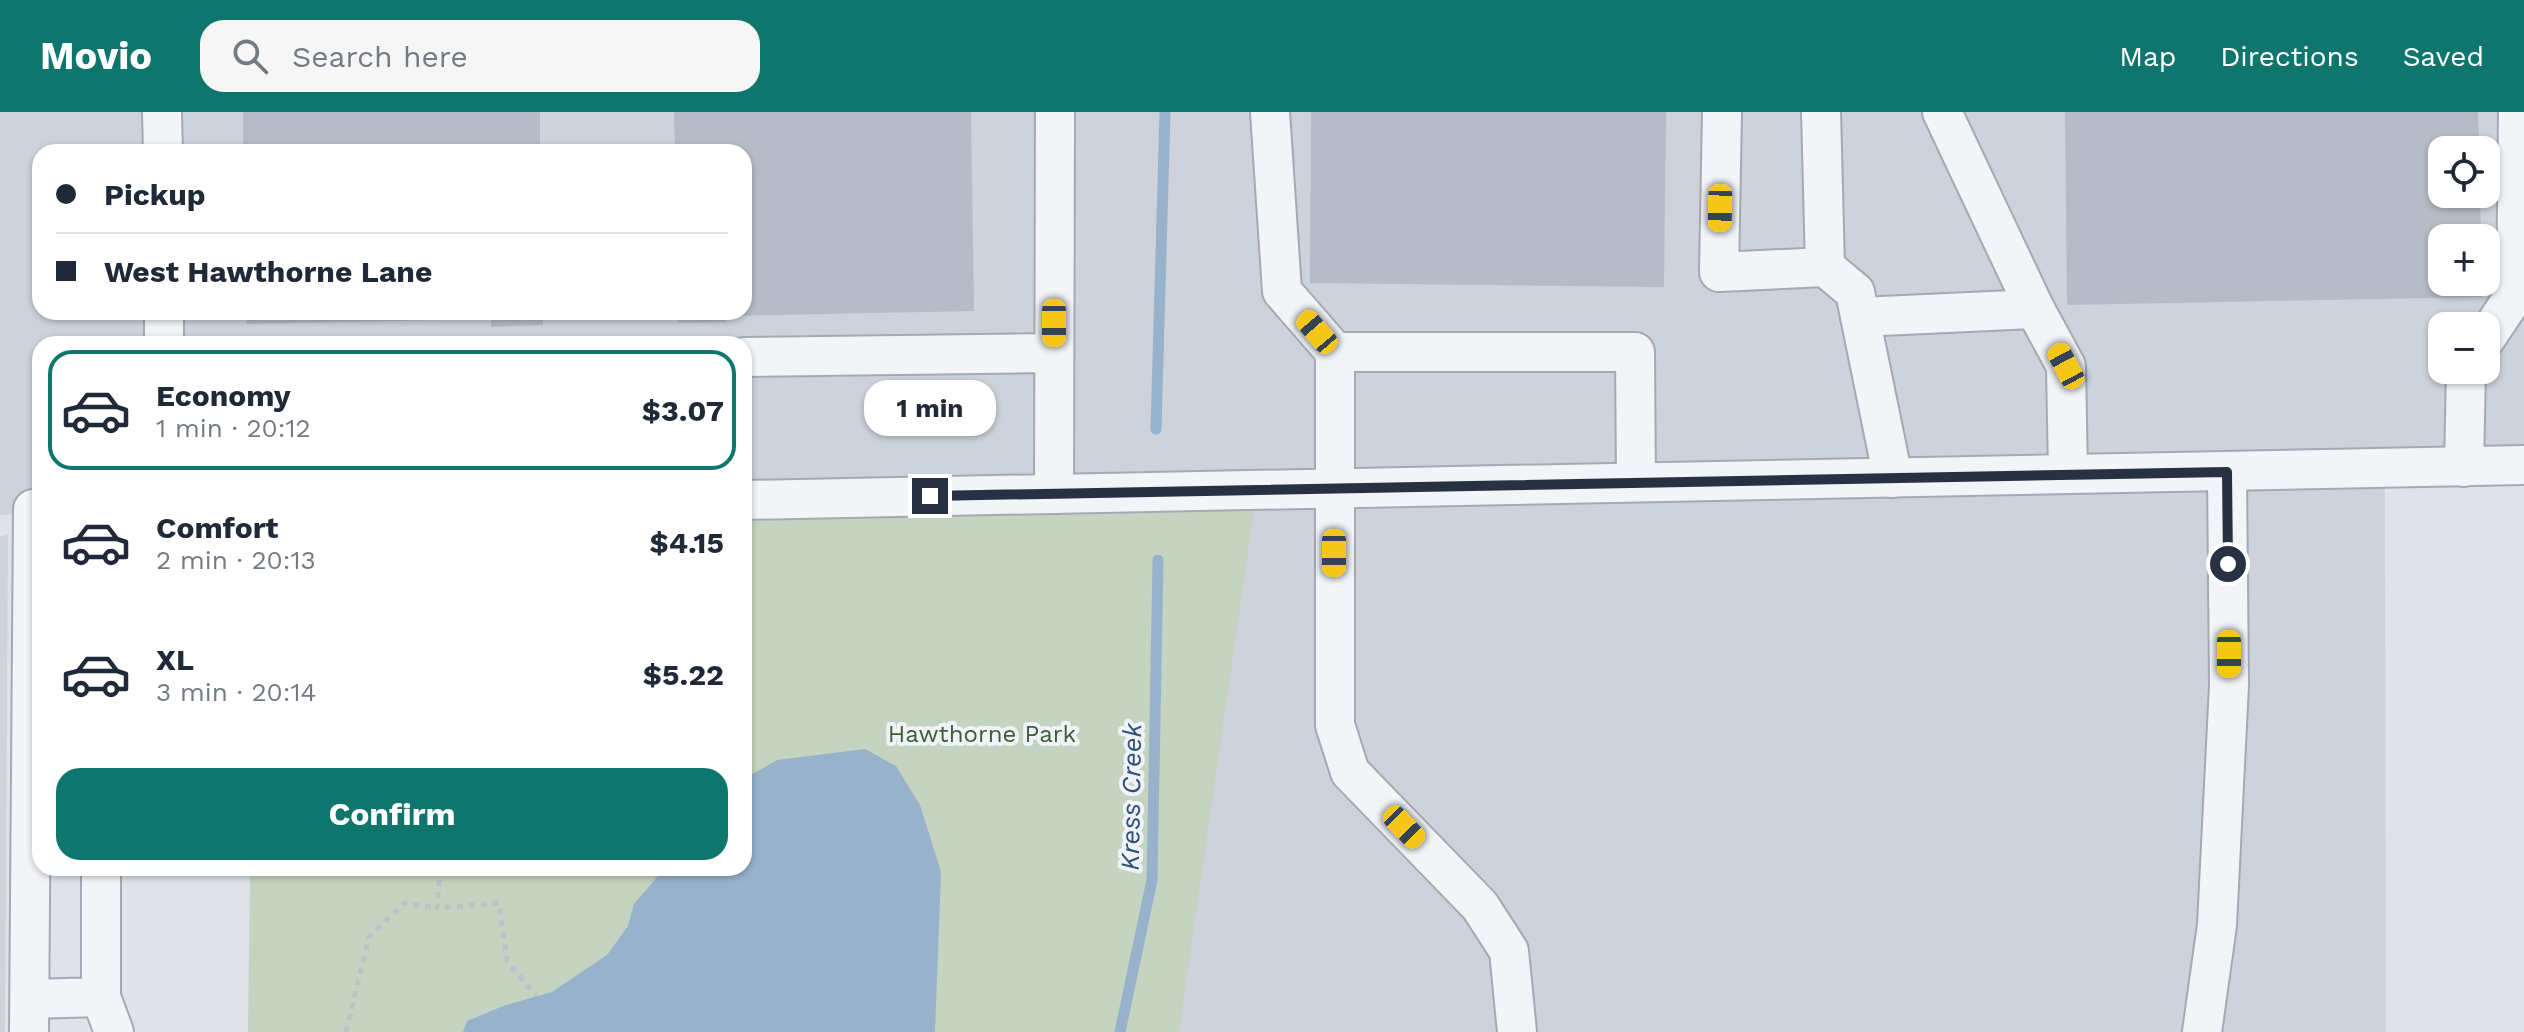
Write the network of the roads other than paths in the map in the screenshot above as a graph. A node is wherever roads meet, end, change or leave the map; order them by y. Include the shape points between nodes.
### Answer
1 (162, 112) edge
2 (1055, 112) edge
3 (1270, 112) edge
4 (1722, 112) edge
5 (1821, 112) edge
6 (1942, 112) edge
7 (2518, 112) edge
8 (163, 144) edge
9 (1825, 267) junction
10 (2035, 309) junction
11 (1860, 317) junction
12 (2500, 317) edge
13 (1335, 352) junction
14 (1054, 353) junction
15 (752, 357) edge
16 (2466, 384) edge
17 (2524, 465) edge
18 (2464, 467) junction
19 (2227, 472) junction
20 (2068, 474) junction
21 (1893, 478) junction
22 (1636, 482) junction
23 (1333, 489) junction
24 (1054, 494) junction
25 (752, 500) edge
26 (24, 509) edge
27 (32, 746) edge
28 (36, 876) edge
29 (101, 876) edge
30 (101, 997) junction
31 (30, 1016) edge
32 (114, 1032) edge
33 (1517, 1032) edge
34 (2202, 1032) edge

1 - 8 street
2 - 14 street
3 - 13 street via 1282,291
4 - 9 street via 1719,272
5 - 9 street
6 - 10 street
7 - 12 street via 2516,293
9 - 11 street via 1855,292
10 - 11 street
10 - 20 street via 2066,366
11 - 21 street
13 - 22 street via 1635,352
13 - 23 street
14 - 15 street
14 - 24 street
16 - 18 street
17 - 18 street
18 - 19 street
19 - 20 street
19 - 34 street via 2229,685 2217,925
20 - 21 street
21 - 22 street
22 - 23 street
23 - 24 street
23 - 33 street via 1335,725 1350,772 1480,906 1509,951
24 - 25 street
26 - 27 street
28 - 31 street
29 - 30 street
30 - 31 street
30 - 32 street

